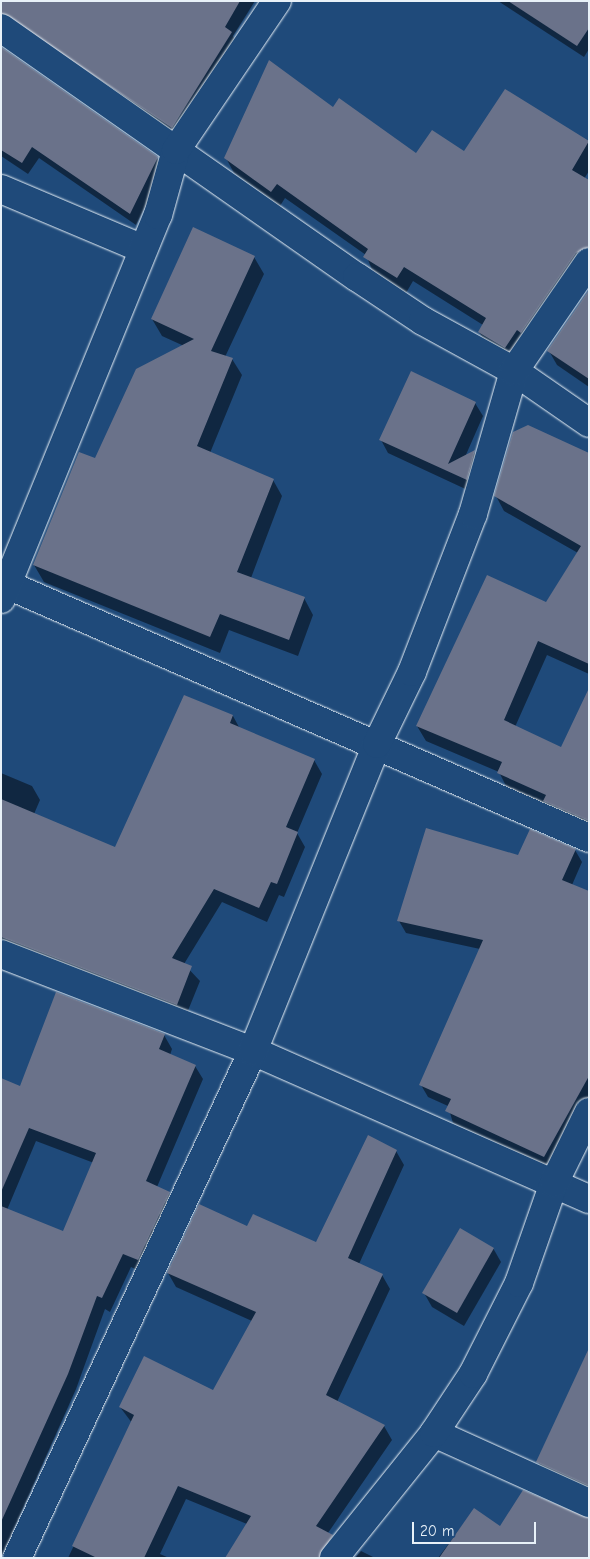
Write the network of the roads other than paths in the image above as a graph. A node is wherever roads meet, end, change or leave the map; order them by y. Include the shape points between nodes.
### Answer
1 (277, 1) edge
2 (1, 28) edge
3 (176, 150) junction
4 (1, 189) edge
5 (143, 248) junction
6 (589, 262) edge
7 (514, 371) junction
8 (589, 423) edge
9 (3, 589) edge
10 (377, 744) junction
11 (589, 838) edge
12 (1, 954) edge
13 (253, 1051) junction
14 (589, 1112) edge
15 (554, 1183) junction
16 (589, 1199) edge
17 (434, 1433) junction
18 (589, 1503) edge
19 (1, 1552) edge
20 (16, 1558) edge
21 (334, 1558) edge

1 - 3 street
2 - 3 street
3 - 5 street
3 - 7 street via 423,321
4 - 5 street
5 - 9 street
6 - 7 street
7 - 8 street
7 - 10 street via 473,514 412,672
9 - 10 street
10 - 11 street
10 - 13 street
12 - 13 street
13 - 15 street
13 - 20 street
14 - 15 street
15 - 16 street
15 - 17 street via 519,1283 497,1329
17 - 18 street
17 - 21 street
19 - 20 street

